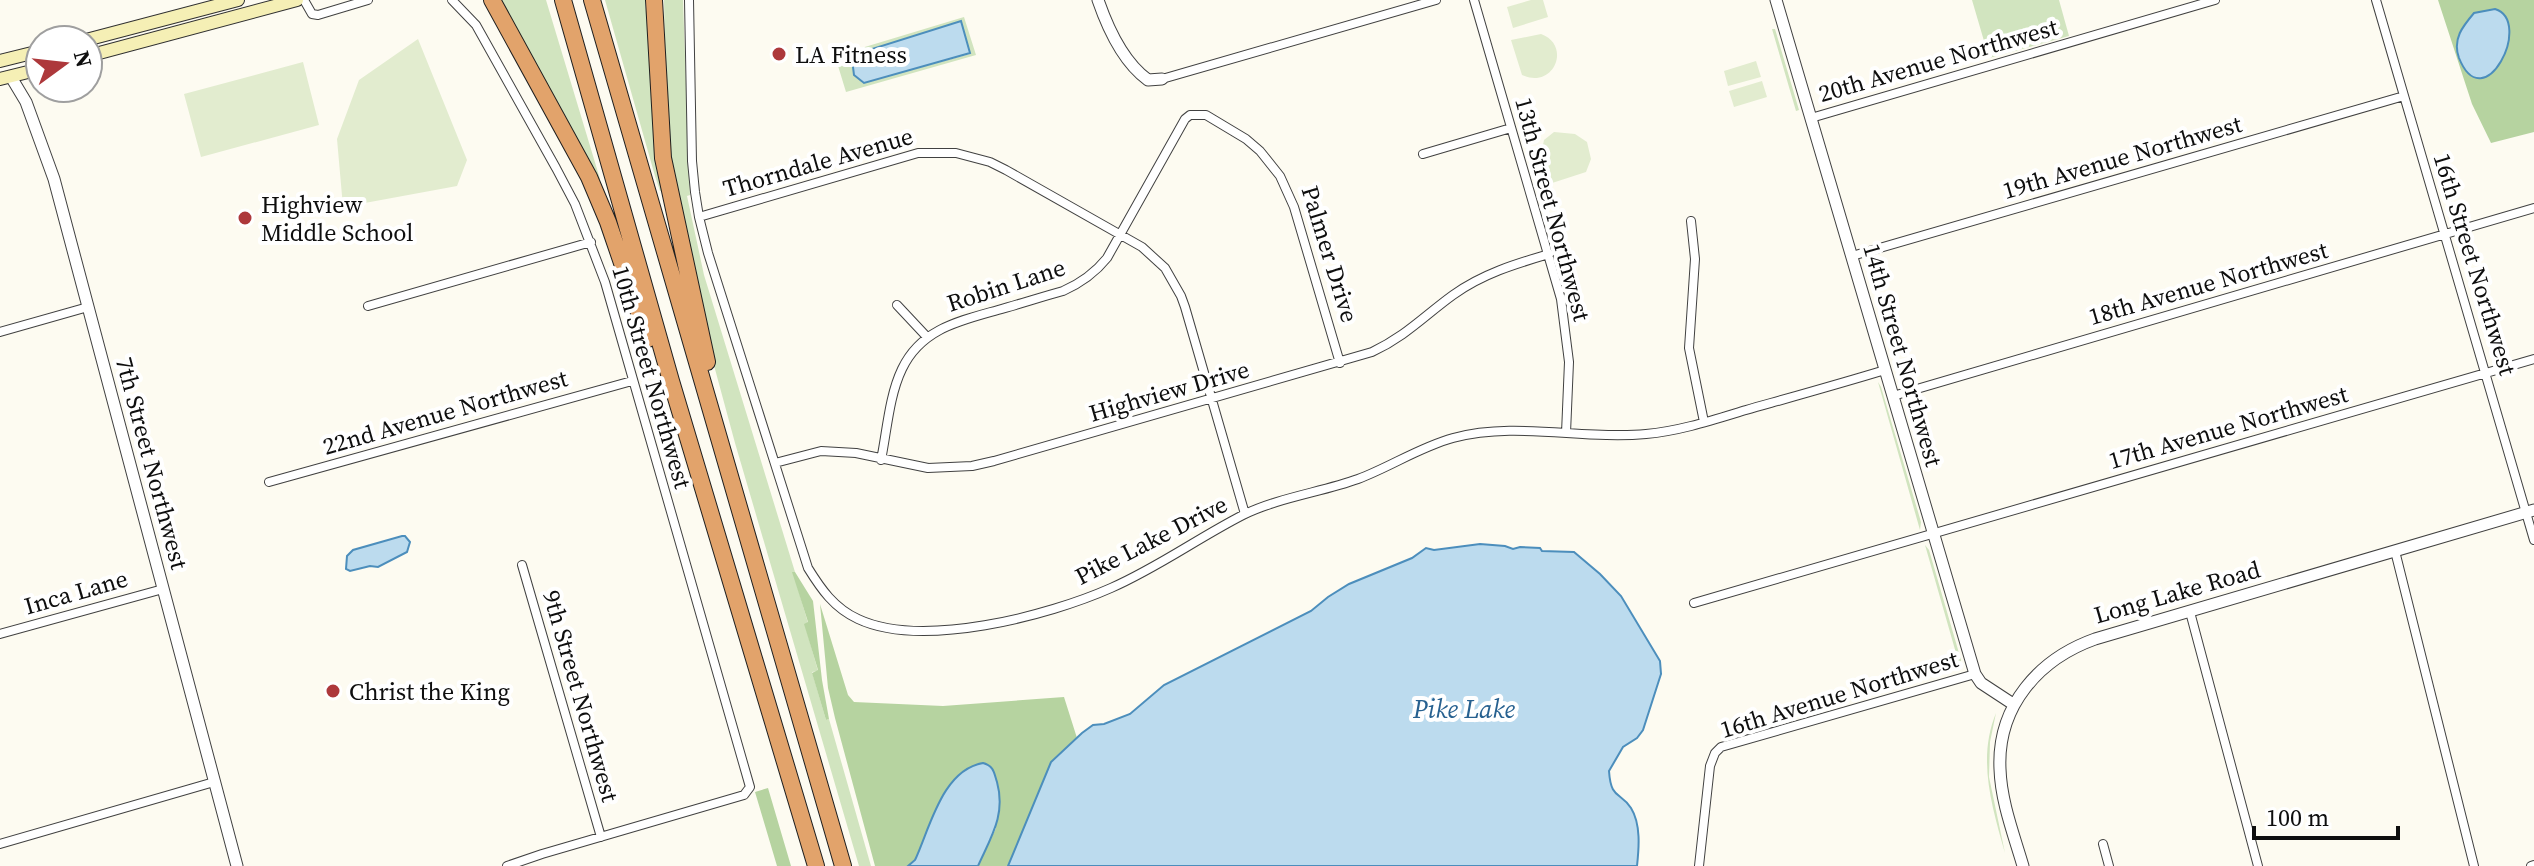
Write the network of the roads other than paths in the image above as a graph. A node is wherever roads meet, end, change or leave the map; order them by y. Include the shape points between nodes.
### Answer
1 (238, 0) edge
2 (297, 0) edge
3 (304, 0) edge
4 (368, 0) edge
5 (452, 0) edge
6 (492, 0) edge
7 (563, 0) edge
8 (592, 0) edge
9 (654, 0) edge
10 (689, 0) edge
11 (1098, 0) edge
12 (1436, 0) edge
13 (1474, 0) edge
14 (1776, 0) edge
15 (2215, 0) edge
16 (2376, 0) edge
17 (104, 35) edge
18 (104, 52) edge
19 (24, 55) edge
20 (1, 60) edge
21 (6, 78) edge
22 (1162, 79) joint
23 (2404, 96) junction
24 (1190, 115) joint
25 (1811, 118) junction
26 (1511, 128) junction
27 (1423, 154) dead end
28 (2534, 208) edge
29 (699, 217) junction
30 (1691, 221) dead end
31 (2445, 234) junction
32 (1120, 235) junction
33 (591, 242) junction
34 (1549, 254) junction
35 (1852, 256) junction
36 (897, 305) dead end
37 (368, 306) dead end
38 (88, 307) junction
39 (0, 332) edge
40 (927, 337) junction
41 (2534, 359) edge
42 (1340, 363) junction
43 (1885, 370) junction
44 (2486, 373) junction
45 (632, 381) junction
46 (671, 381) junction
47 (1893, 396) junction
48 (1212, 399) junction
49 (713, 415) junction
50 (1704, 422) junction
51 (1566, 433) junction
52 (881, 460) junction
53 (775, 463) junction
54 (269, 482) dead end
55 (2530, 512) edge
56 (1245, 514) junction
57 (1933, 535) junction
58 (2534, 540) edge
59 (2395, 551) junction
60 (522, 565) dead end
61 (163, 589) junction
62 (1694, 603) dead end
63 (2190, 612) junction
64 (0, 634) edge
65 (1975, 674) junction
66 (2013, 704) junction
67 (214, 782) junction
68 (601, 837) junction
69 (0, 844) edge
70 (2103, 844) dead end
71 (237, 866) edge
72 (507, 866) edge
73 (816, 866) edge
74 (843, 866) edge
75 (1699, 866) edge
76 (2018, 866) edge
77 (2109, 866) edge
78 (2258, 866) edge
79 (2474, 866) edge

1 - 17 main road
2 - 18 main road
3 - 4 street via 318,15
5 - 33 street, 10th Street Northwest via 476,25
6 - 46 highway via 589,177 650,344
7 - 46 highway
8 - 49 highway
9 - 49 highway via 663,158 705,350
10 - 29 street, Pike Lake Drive via 692,161
11 - 22 street via 1116,41 1136,69 1148,80
12 - 22 street
13 - 26 street, 13th Street Northwest
14 - 25 street, 14th Street Northwest
15 - 25 street, 20th Avenue Northwest
16 - 23 street, 16th Street Northwest
19 - 20 main road
20 - 21 street
21 - 38 street, 7th Street Northwest via 26,102 37,129
23 - 31 street, 16th Street Northwest
23 - 35 street, 19th Avenue Northwest
24 - 32 street, Robin Lane
24 - 42 street, Palmer Drive via 1206,115 1246,139 1280,176
25 - 35 street, 14th Street Northwest
26 - 27 street
26 - 34 street, 13th Street Northwest
28 - 31 street, 18th Avenue Northwest
29 - 32 street, Thorndale Avenue via 901,157 935,152 990,162
29 - 53 street, Pike Lake Drive
30 - 50 street via 1695,259 1689,348
31 - 44 street, 16th Street Northwest
31 - 47 street, 18th Avenue Northwest
32 - 40 street, Robin Lane via 1098,268 1076,285 951,323
32 - 48 street, Thorndale Avenue via 1142,247 1173,280
33 - 37 street
33 - 45 street, 10th Street Northwest
34 - 42 street, Highview Drive via 1472,282 1391,343
34 - 51 street, 13th Street Northwest via 1566,326
35 - 43 street, 14th Street Northwest
36 - 40 street
38 - 39 street
38 - 61 street, 7th Street Northwest
40 - 52 street, Robin Lane via 901,371
41 - 44 street, 17th Avenue Northwest
42 - 48 street, Highview Drive
43 - 47 street, 14th Street Northwest
43 - 50 street, Pike Lake Drive
44 - 55 street, 16th Street Northwest
44 - 57 street, 17th Avenue Northwest
45 - 54 street, 22nd Avenue Northwest
45 - 68 street, 10th Street Northwest via 750,781 748,792 739,797
46 - 73 highway
47 - 57 street, 14th Street Northwest
48 - 52 street, Highview Drive via 972,466 928,468
48 - 56 street, Thorndale Avenue
49 - 74 highway
50 - 51 street, Pike Lake Drive via 1643,435
51 - 56 street, Pike Lake Drive via 1493,431 1452,438 1361,478
52 - 53 street, Highview Drive via 821,451
53 - 56 street, Pike Lake Drive via 808,568 818,584 842,610 891,627 944,629 1047,612 1142,574
55 - 58 street, 16th Street Northwest
55 - 59 street, Long Lake Road
57 - 62 street, 17th Avenue Northwest
57 - 65 street, 14th Street Northwest
59 - 63 street, Long Lake Road
59 - 79 street
60 - 68 street, 9th Street Northwest
61 - 64 street, Inca Lane
61 - 67 street, 7th Street Northwest
63 - 66 street, Long Lake Road via 2067,651 2035,675
63 - 78 street
65 - 66 street
65 - 75 street, 16th Avenue Northwest via 1729,744 1715,753
66 - 76 street, Long Lake Road via 1999,768
67 - 69 street
67 - 71 street, 7th Street Northwest
68 - 72 street
70 - 77 street

